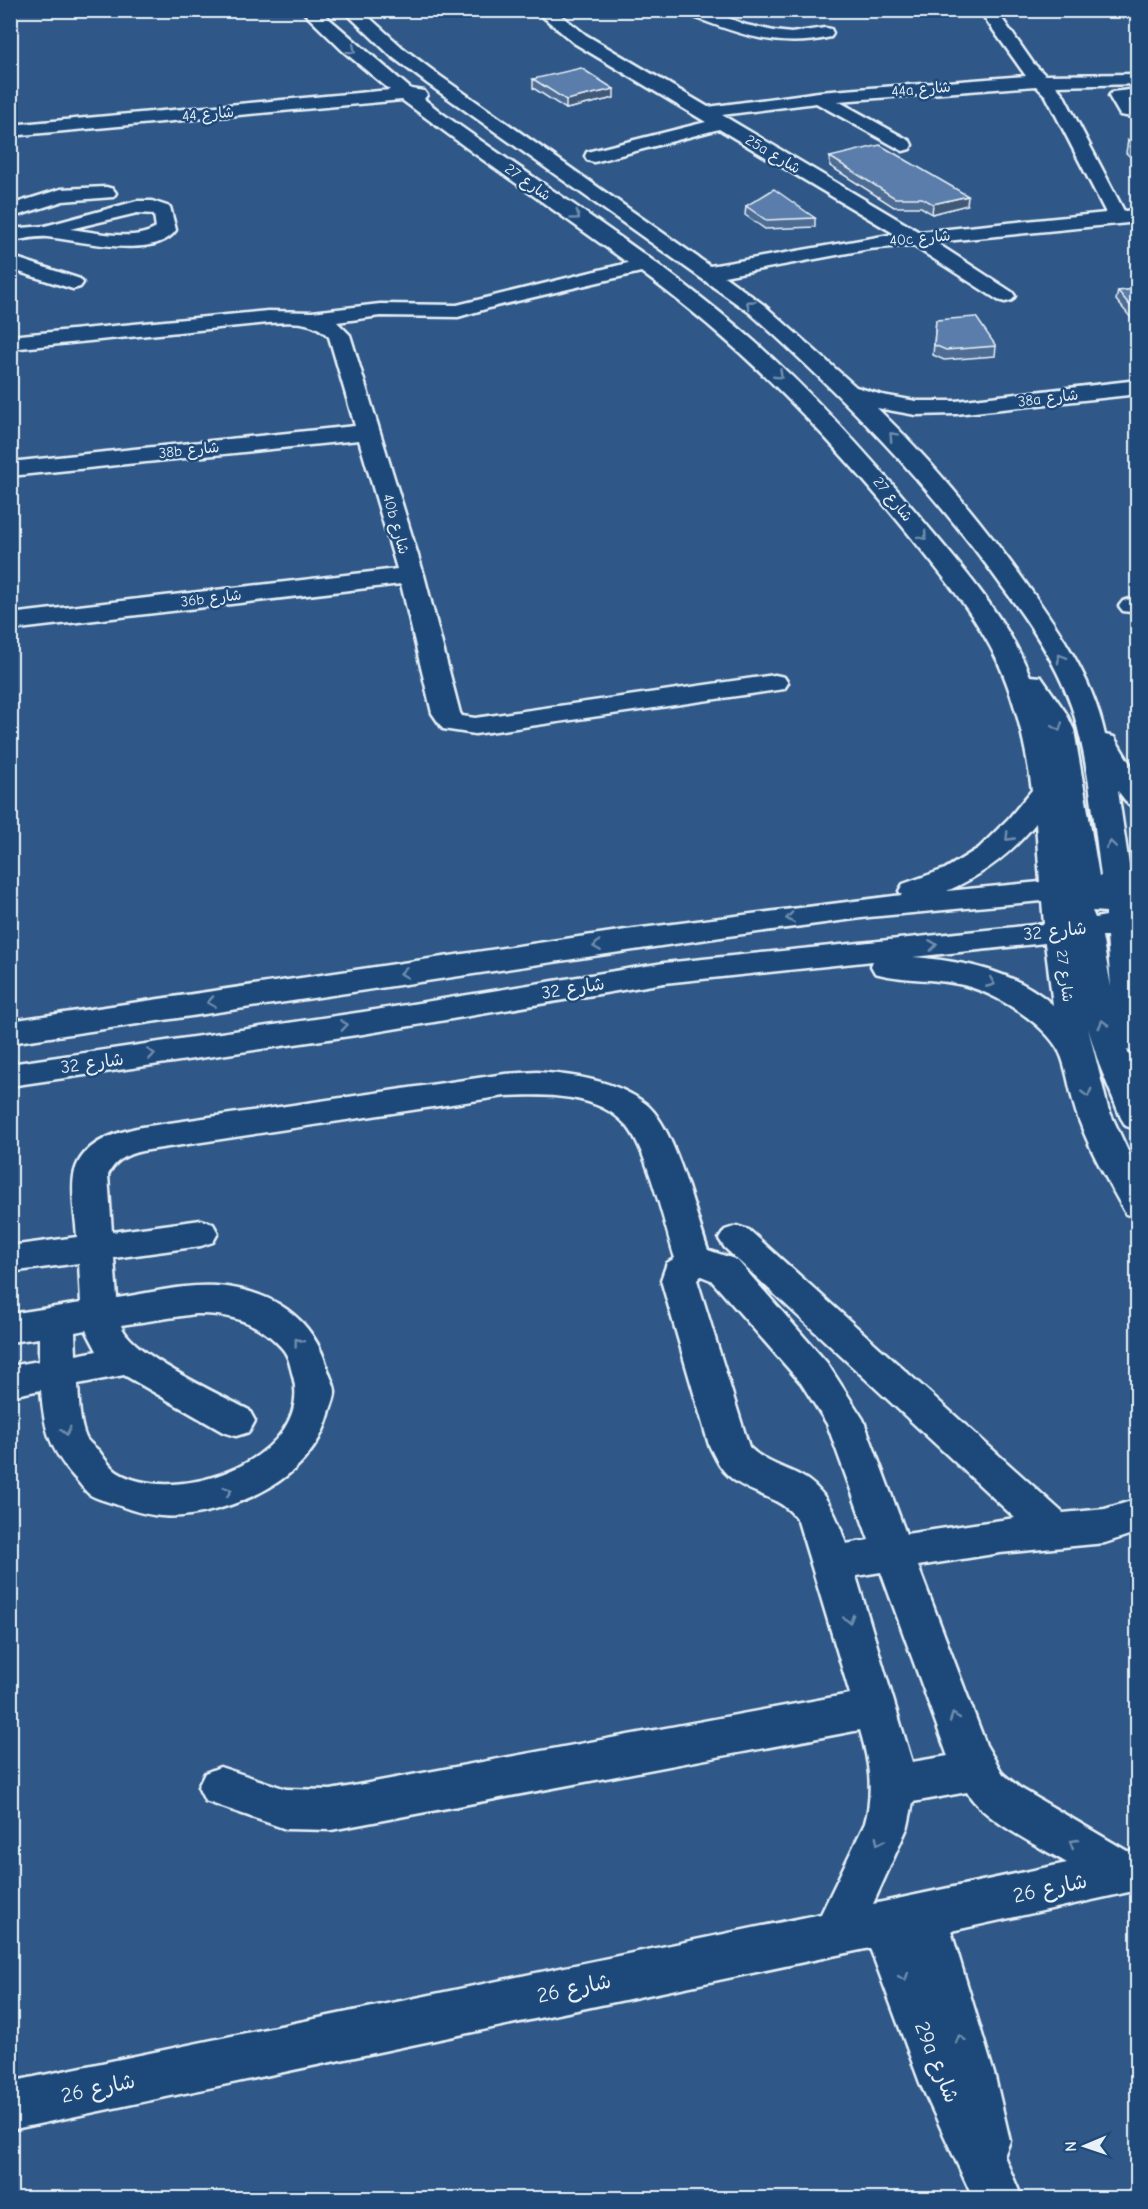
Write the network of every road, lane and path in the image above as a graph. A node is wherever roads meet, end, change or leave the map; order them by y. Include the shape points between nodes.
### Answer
1 (309, 10) edge
2 (351, 10) edge
3 (575, 10) edge
4 (692, 10) edge
5 (987, 10) edge
6 (544, 12) edge
7 (825, 33) dead end
8 (1107, 79) junction
9 (1137, 79) edge
10 (1040, 80) junction
11 (450, 90) junction
12 (406, 94) junction
13 (1137, 94) edge
14 (1118, 96) junction
15 (819, 97) junction
16 (705, 113) junction
17 (1137, 113) edge
18 (722, 123) junction
19 (10, 131) edge
20 (903, 145) dead end
21 (594, 156) dead end
22 (105, 193) dead end
23 (10, 212) edge
24 (1128, 217) edge
25 (51, 231) junction
26 (10, 235) edge
27 (915, 238) junction
28 (10, 262) edge
29 (644, 265) junction
30 (705, 273) junction
31 (73, 284) dead end
32 (1005, 296) dead end
33 (314, 318) junction
34 (10, 343) edge
35 (1137, 387) edge
36 (852, 393) junction
37 (958, 408) junction
38 (369, 432) junction
39 (10, 469) edge
40 (932, 479) junction
41 (411, 575) junction
42 (10, 622) edge
43 (1012, 663) junction
44 (775, 683) dead end
45 (1086, 710) junction
46 (1044, 791) junction
47 (1137, 798) edge
48 (1098, 906) edge
49 (833, 912) junction
50 (788, 962) junction
51 (664, 974) junction
52 (10, 1032) edge
53 (1137, 1042) edge
54 (1076, 1053) junction
55 (10, 1075) edge
56 (1137, 1118) edge
57 (1137, 1205) edge
58 (201, 1233) dead end
59 (737, 1239) dead end
60 (96, 1247) junction
61 (10, 1259) edge
62 (695, 1264) junction
63 (100, 1314) junction
64 (56, 1322) junction
65 (10, 1328) edge
66 (129, 1360) junction
67 (59, 1373) junction
68 (10, 1381) edge
69 (236, 1421) dead end
70 (1137, 1515) edge
71 (1054, 1530) junction
72 (894, 1553) junction
73 (832, 1563) junction
74 (875, 1708) junction
75 (977, 1771) junction
76 (893, 1785) junction
77 (220, 1787) dead end
78 (1130, 1871) edge
79 (904, 1918) junction
80 (836, 1933) junction
81 (10, 2106) edge
82 (998, 2198) edge

1 -> 12 street, شارع 27
2 - 11 street, شارع 27 via 397,52
3 - 6 street
4 - 7 street via 764,35 799,37
5 - 10 street via 1027,68
6 - 16 street, 25a شارع via 566,31
8 - 9 street, 44a شارع
8 - 10 street, 44a شارع
8 - 14 street
10 - 15 street, 44a شارع
10 - 24 street via 1054,94
11 - 12 street, شارع 44 via 434,95
11 - 30 street, شارع 27
12 - 19 street, شارع 44
12 -> 29 street, شارع 27
13 - 14 street
14 - 17 street via 1126,111
15 - 16 street, 44a شارع
15 - 20 street
16 - 18 street, 25a شارع
18 - 21 street
18 - 27 street, 25a شارع
22 - 23 street via 49,193
24 - 27 street, 40c شارع
25 - 25 street via 136,240 158,236 166,230 163,211 145,206
25 - 26 street
27 - 30 street, 40c شارع
27 - 32 street, 25a شارع
28 - 31 street
29 - 33 street via 458,311 380,310
29 -> 43 street, شارع 27 via 718,321 770,367 871,471 953,571
36 -> 30 street, شارع 27 via 757,309
33 - 34 street via 268,317
33 - 38 street, 40b شارع via 339,335
35 - 37 street, 38a شارع
36 - 37 street, 38a شارع via 895,407
40 -> 36 street, شارع 27
37 - 40 street via 944,416 926,439
38 - 39 street, 38b شارع
38 - 41 street, 40b شارع
45 -> 40 street, شارع 27 via 1039,619
41 - 42 street, 36b شارع
41 - 44 street, 40b شارع via 446,713 459,725 475,726
43 - 46 street, شارع 27 via 1031,714
43 -> 48 street via 1042,695 1060,730 1083,874
45 - 47 street
48 -> 45 street, شارع 27 via 1104,790
46 - 48 street, شارع 27
46 -> 49 street via 1006,841 954,877
48 - 49 street
50 -> 48 street, شارع 32
48 - 51 street via 996,914 792,943
48 - 53 street, شارع 27 via 1127,989
48 - 54 street, شارع 27
56 -> 48 street via 1107,1036 1095,986
49 -> 52 street
50 - 51 street, شارع 32
50 -> 54 street via 928,968 976,976 1029,1002 1051,1021
55 -> 51 street, شارع 32
54 -> 57 street, شارع 27 via 1091,1107 1114,1164
58 - 60 street
59 - 71 street
60 - 61 street
60 - 62 street via 91,1175 103,1154 128,1141 537,1083 599,1094 635,1113 655,1143
60 - 63 street
62 - 72 street via 715,1265 724,1270 830,1395 855,1444
62 - 73 street via 681,1273 679,1280 730,1452 743,1468 801,1495 811,1507
63 - 64 street
63 - 66 street via 109,1340
67 -> 63 street via 69,1445 84,1467 105,1484 133,1496 164,1502 229,1492 258,1478 302,1436 312,1410 315,1385 311,1361 298,1340 279,1322 256,1309 198,1300
64 - 65 street
64 - 67 street
66 - 67 street
66 - 69 street
67 - 68 street
70 - 71 street via 1105,1526
71 - 72 street
72 - 73 street
75 -> 72 street
73 -> 74 street
74 - 76 street
74 - 77 street via 331,1810 286,1809
75 - 76 street
78 -> 75 street via 1005,1802 988,1788
76 -> 80 street via 886,1826
78 - 79 street, شارع 26
79 - 80 street, شارع 26
79 - 82 street, 29a شارع via 944,2083
80 - 81 street, شارع 26

